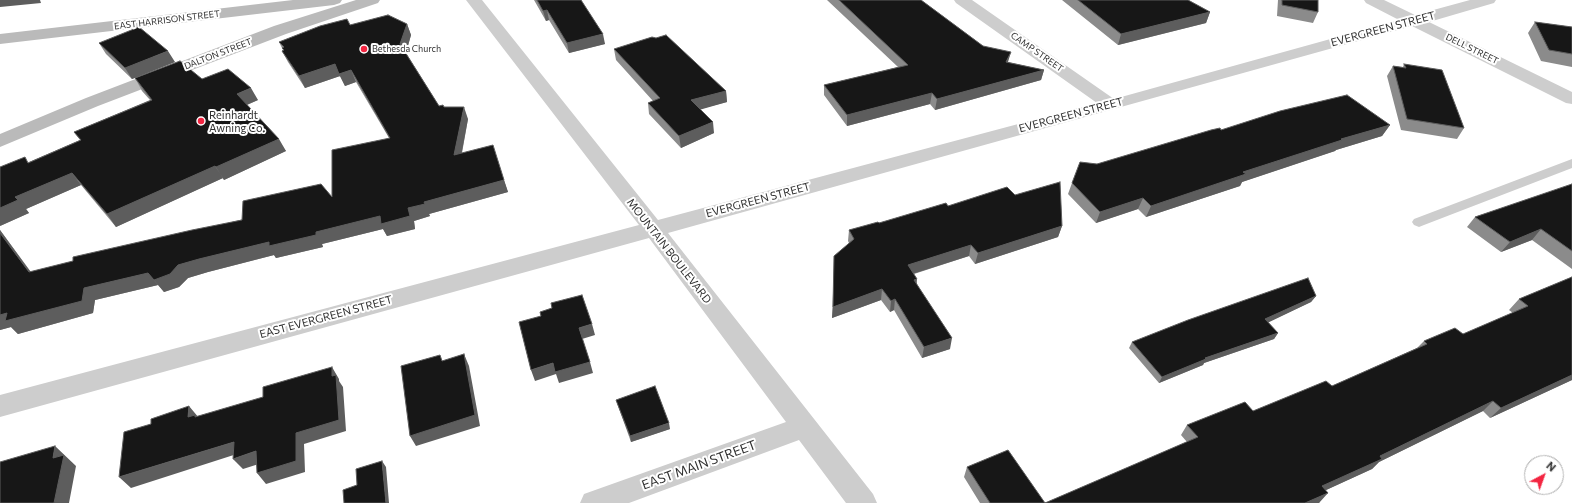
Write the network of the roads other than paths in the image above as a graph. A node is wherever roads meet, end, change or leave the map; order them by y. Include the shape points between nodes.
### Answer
1 (334, 0) edge
2 (372, 0) edge
3 (474, 0) edge
4 (962, 0) edge
5 (1372, 0) edge
6 (1488, 0) edge
7 (202, 15) junction
8 (1414, 20) junction
9 (280, 30) junction
10 (0, 40) edge
11 (1572, 99) edge
12 (1111, 105) junction
13 (0, 141) edge
14 (1572, 163) edge
15 (1419, 222) dead end
16 (653, 228) junction
17 (0, 406) edge
18 (804, 427) junction
19 (594, 503) edge
20 (863, 503) edge

1 - 7 street, EAST HARRISON STREET
2 - 9 street, DALTON STREET
3 - 16 street, MOUNTAIN BOULEVARD
4 - 12 street, CAMP STREET
5 - 8 street, DELL STREET
6 - 8 street, EVERGREEN STREET
7 - 9 street via 248,14 269,17
7 - 10 street, EAST HARRISON STREET
8 - 11 street, DELL STREET
8 - 12 street, EVERGREEN STREET
9 - 13 street, DALTON STREET via 92,102
12 - 16 street, EVERGREEN STREET
14 - 15 lane
16 - 17 street, EAST EVERGREEN STREET
16 - 18 street, MOUNTAIN BOULEVARD
18 - 19 street, EAST MAIN STREET
18 - 20 street, MOUNTAIN BOULEVARD

